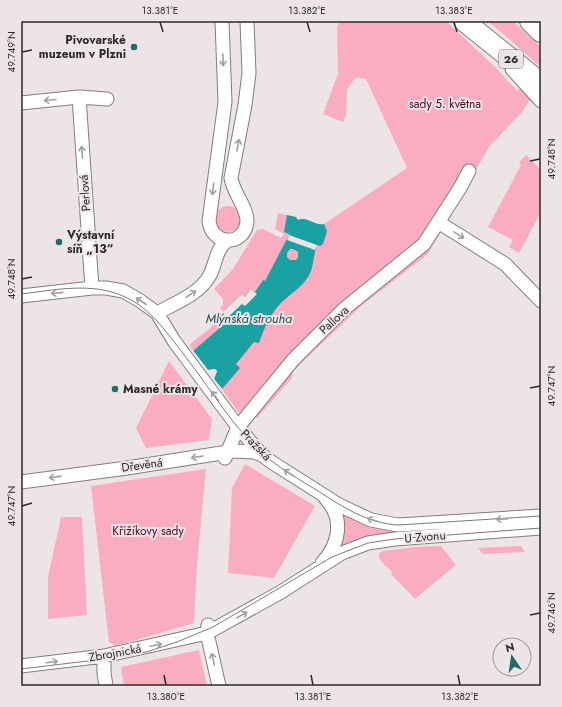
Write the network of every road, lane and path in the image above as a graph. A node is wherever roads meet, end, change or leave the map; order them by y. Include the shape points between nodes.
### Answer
1 (222, 21) edge
2 (247, 21) edge
3 (464, 21) edge
4 (530, 21) edge
5 (541, 32) edge
6 (482, 35) junction
7 (541, 84) edge
8 (79, 97) junction
9 (107, 99) dead end
10 (541, 101) edge
11 (21, 103) edge
12 (469, 171) dead end
13 (438, 222) junction
14 (228, 240) junction
15 (92, 288) junction
16 (21, 296) edge
17 (541, 301) edge
18 (157, 313) junction
19 (238, 427) junction
20 (226, 455) junction
21 (262, 455) junction
22 (21, 482) edge
23 (317, 491) junction
24 (541, 516) edge
25 (541, 528) edge
26 (316, 570) junction
27 (208, 628) junction
28 (104, 656) junction
29 (21, 666) edge
30 (106, 686) edge
31 (219, 686) edge

1 -> 14 street via 225,102 209,221 214,235
14 -> 2 street via 242,234 247,220 231,178 249,73
3 - 6 main road, 26
4 - 5 main road
6 - 7 main road, 26
6 - 10 street
8 - 9 street
8 -> 11 street
15 -> 8 street, Perlová
12 - 13 street, Pallova
13 -> 17 street via 505,264
13 - 19 street, Pallova via 424,244 344,309 293,360
18 -> 14 street via 201,287 210,276 220,248
15 -> 16 street, Pražská
18 -> 15 street, Pražská via 123,291
19 -> 18 street, Pražská via 174,341
19 - 20 street
19 - 21 street, Pražská
20 - 21 street, Dřevěná via 254,452
20 -> 22 street, Dřevěná
23 -> 21 street, Pražská
24 -> 23 street, Pražská via 390,524 359,515
23 - 26 street, U Zvonu via 334,510 338,527 330,553
25 - 26 street, U Zvonu via 374,542 346,552
27 -> 26 street, U Zvonu via 281,592
28 -> 27 street, Zbrojnická
31 -> 27 street
29 -> 28 street, Zbrojnická
28 - 30 street

